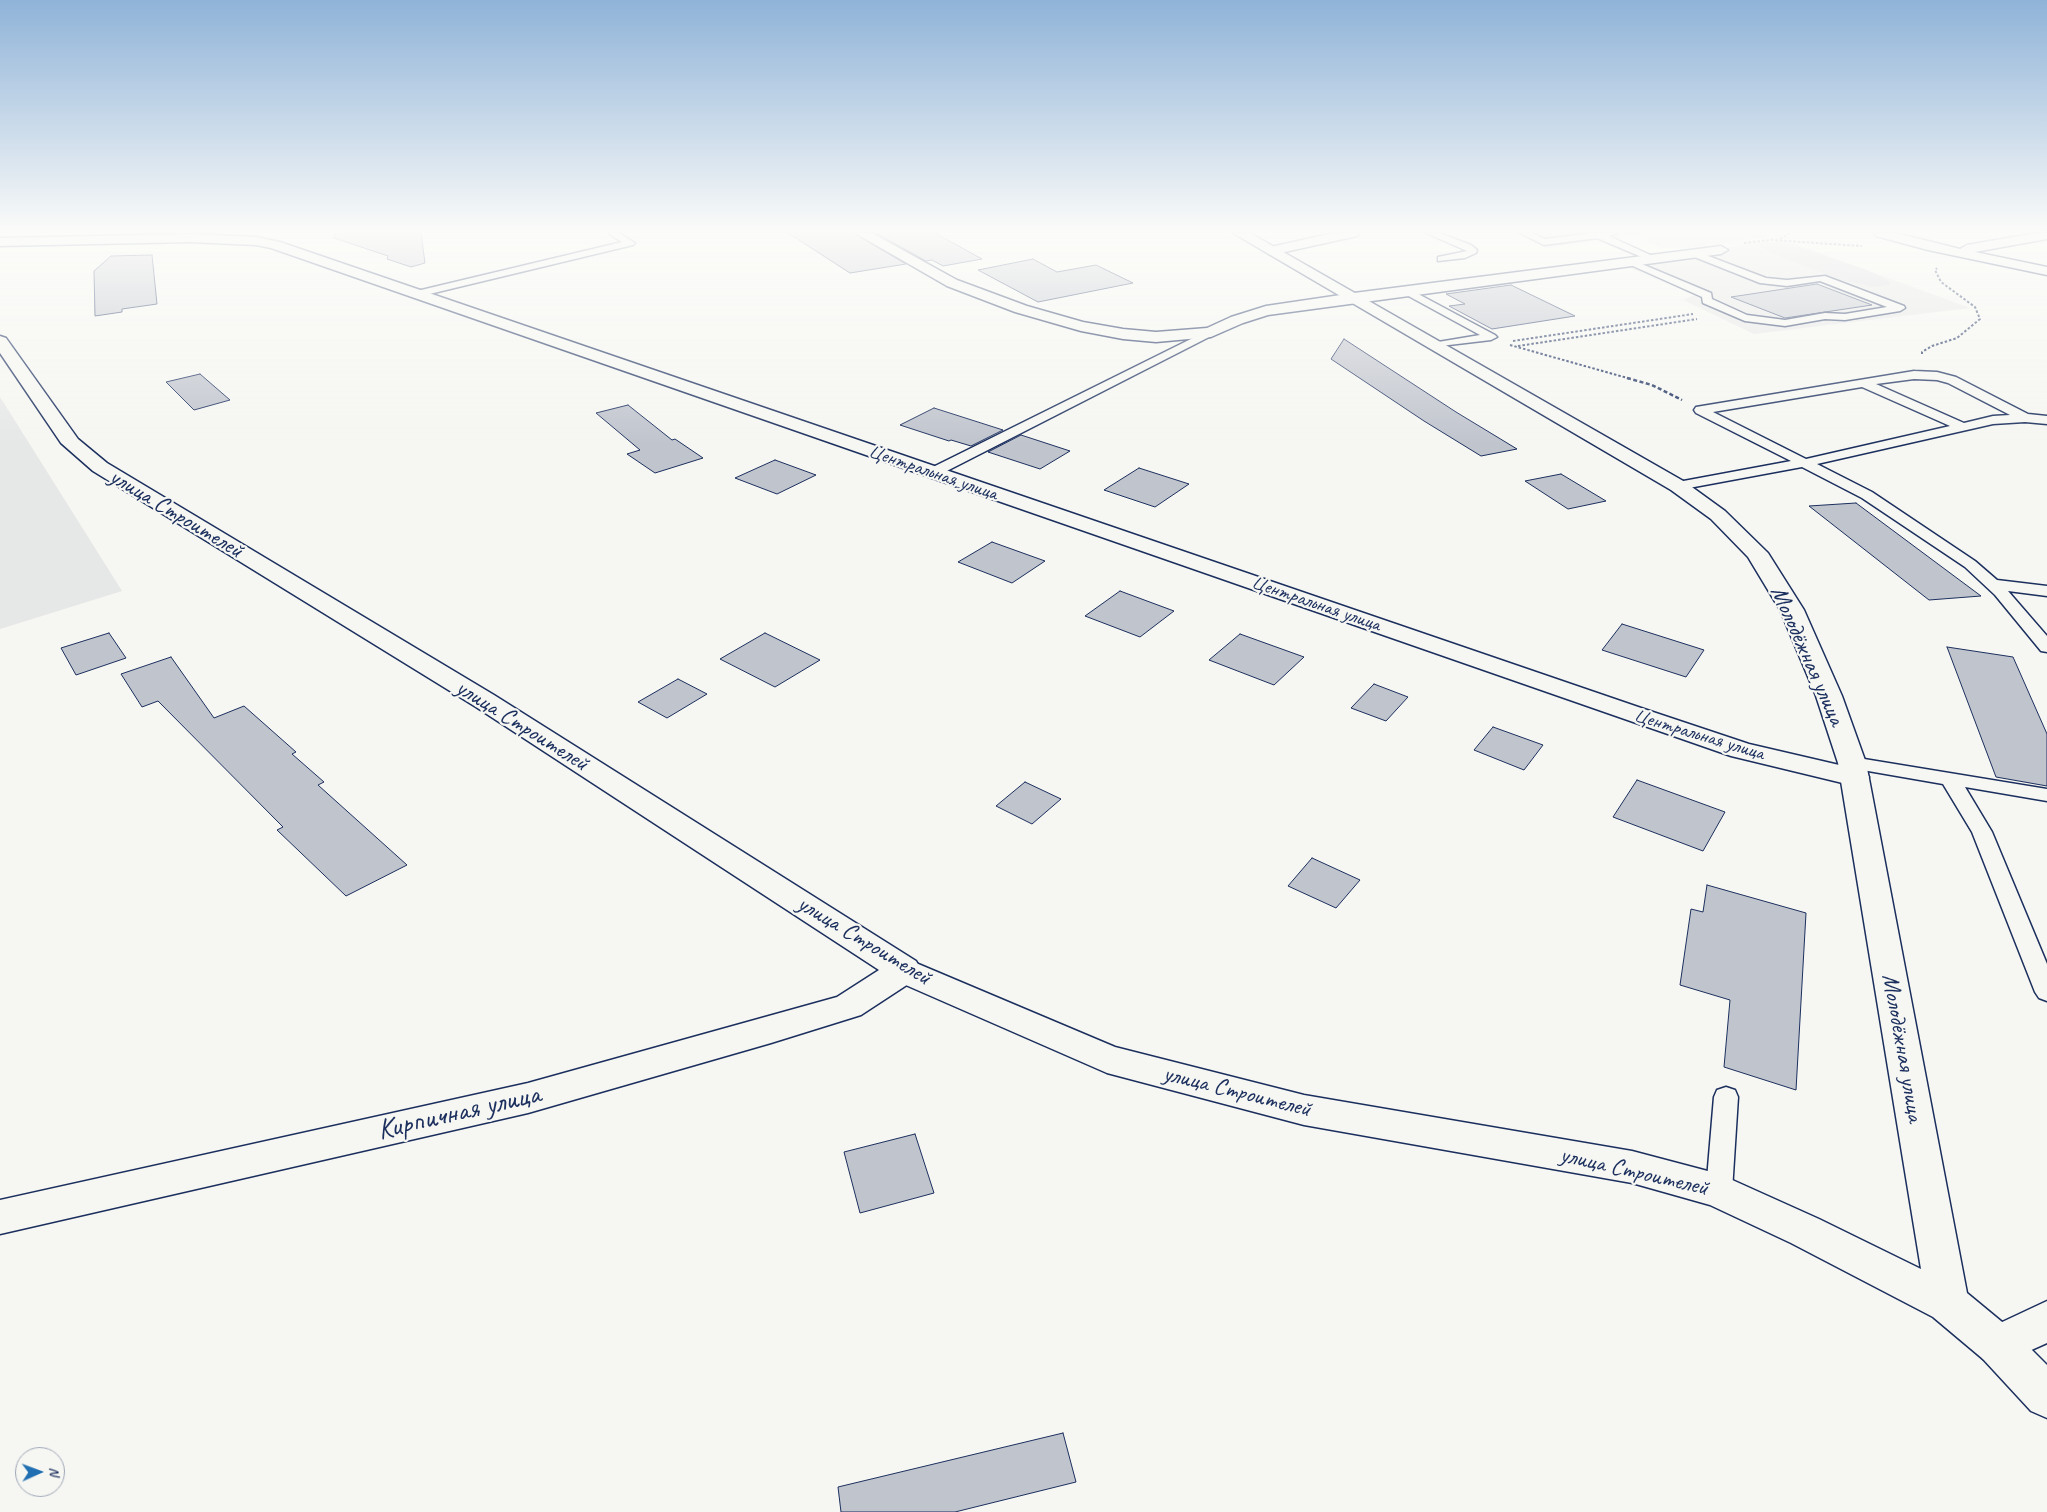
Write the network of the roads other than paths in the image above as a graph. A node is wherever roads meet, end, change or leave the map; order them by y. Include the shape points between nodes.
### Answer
1 (446, 304) edge
2 (1007, 304) edge
3 (1316, 304) edge
4 (1364, 304) edge
5 (1430, 304) edge
6 (1712, 304) edge
7 (1888, 304) edge
8 (1210, 332) junction
9 (0, 341) edge
10 (1436, 345) junction
11 (1863, 383) junction
12 (1700, 410) joint
13 (2025, 418) junction
14 (2047, 420) edge
15 (1962, 426) junction
16 (1803, 463) junction
17 (932, 472) junction
18 (1678, 486) junction
19 (1992, 584) junction
20 (2047, 592) edge
21 (2047, 647) edge
22 (1853, 770) junction
23 (1950, 779) junction
24 (2047, 795) edge
25 (904, 970) junction
26 (2047, 992) edge
27 (1726, 1097) dead end
28 (1719, 1191) junction
29 (0, 1217) edge
30 (1948, 1303) junction
31 (2047, 1321) edge
32 (1998, 1345) junction
33 (2047, 1396) edge

1 - 17 street, Центральная улица
2 - 8 street via 1081,326 1123,334 1156,337
3 - 8 street via 1266,311
4 - 10 street, Молодёжная улица
5 - 10 lane via 1491,337
6 - 7 lane via 1745,318 1785,323 1900,308
8 - 17 lane
9 - 25 street, улица Строителей via 71,443 100,467 485,701
10 - 18 street, Молодёжная улица
11 - 12 lane
11 - 13 lane via 1914,375 1938,376
11 - 15 lane
12 - 16 lane
13 - 14 lane
13 - 15 lane
15 - 16 lane
16 - 18 lane
16 - 19 lane via 1867,495 1970,564
17 - 22 street, Центральная улица via 1741,750
18 - 22 street, Молодёжная улица via 1718,515 1757,553 1792,610 1829,696
19 - 20 lane
19 - 21 lane
22 - 23 lane
22 - 30 street, Молодёжная улица
23 - 24 lane
23 - 26 lane via 1982,832
25 - 28 street, улица Строителей via 1107,1059 1304,1110 1632,1167
25 - 29 street, Кирпичная улица via 848,1006 528,1098
27 - 28 lane
28 - 30 street, улица Строителей via 1805,1230
30 - 32 street, улица Строителей
31 - 32 street
32 - 33 street, улица Строителей

